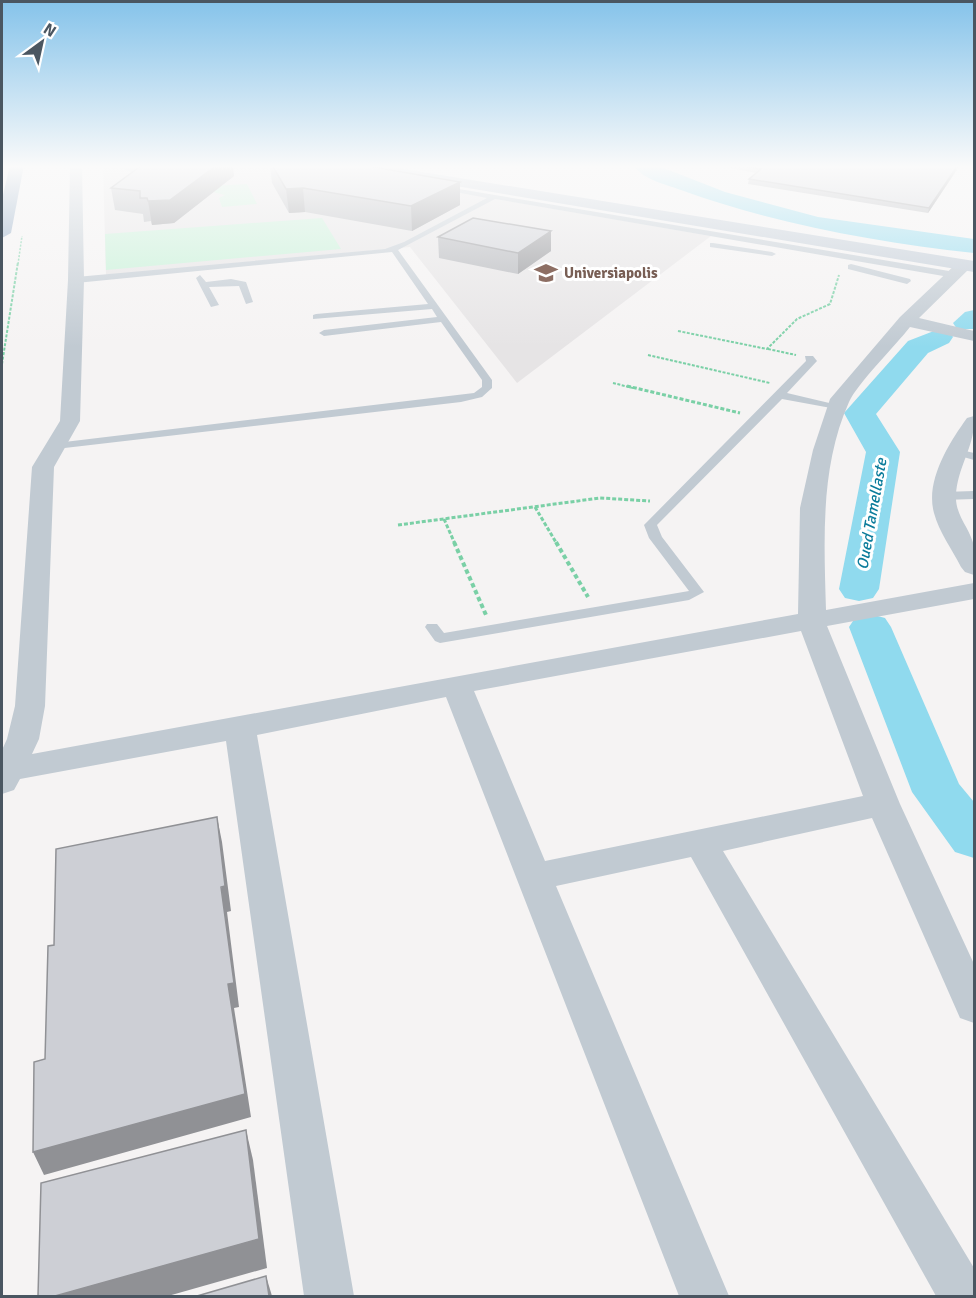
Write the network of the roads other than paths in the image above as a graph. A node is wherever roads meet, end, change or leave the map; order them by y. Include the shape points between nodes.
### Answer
1 (76, 226) edge
2 (439, 226) edge
3 (676, 226) edge
4 (691, 226) edge
5 (746, 226) edge
6 (713, 245) dead end
7 (394, 249) junction
8 (812, 250) junction
9 (875, 256) junction
10 (852, 257) junction
11 (802, 258) junction
12 (967, 265) edge
13 (197, 269) junction
14 (870, 271) junction
15 (76, 280) junction
16 (907, 281) dead end
17 (203, 285) junction
18 (249, 302) dead end
19 (214, 305) dead end
20 (434, 306) junction
21 (316, 317) dead end
22 (442, 319) junction
23 (906, 321) junction
24 (324, 333) dead end
25 (975, 336) edge
26 (809, 358) road end
27 (784, 391) junction
28 (838, 408) junction
29 (975, 422) edge
30 (56, 446) junction
31 (966, 454) edge
32 (975, 495) edge
33 (943, 496) junction
34 (975, 567) edge
35 (975, 591) edge
36 (812, 622) junction
37 (432, 627) dead end
38 (456, 685) junction
39 (240, 728) junction
40 (4, 776) edge
41 (883, 804) junction
42 (700, 843) junction
43 (534, 877) junction
44 (975, 1006) edge
45 (329, 1296) edge
46 (704, 1296) edge
47 (963, 1296) edge

1 - 15 street
2 - 7 lane
3 - 8 lane
4 - 9 main road
5 - 12 main road
6 - 11 lane
7 - 13 lane
7 - 20 lane
8 - 10 lane
8 - 11 lane
9 - 10 lane
9 - 10 lane
9 - 12 main road
9 - 14 lane
11 - 14 lane
12 - 23 street
13 - 15 lane
13 - 17 lane
14 - 16 lane
15 - 30 street via 70,421
17 - 18 lane via 243,284
17 - 19 lane
20 - 21 lane
20 - 22 lane
22 - 24 lane
22 - 30 lane via 487,380 487,388 478,395
23 - 25 street
23 - 28 street via 840,399
26 - 27 lane via 812,361
27 - 28 lane
27 - 37 lane via 650,525 697,592 440,638
28 - 36 street via 812,508
29 - 31 street
30 - 40 street via 43,467 30,706 23,739
31 - 33 street
32 - 33 lane
33 - 34 street via 949,519
35 - 36 street
36 - 38 street
36 - 41 street
38 - 39 street
38 - 43 street
39 - 40 street
39 - 45 street
41 - 42 street
41 - 44 street
42 - 43 street
42 - 47 street
43 - 46 street

